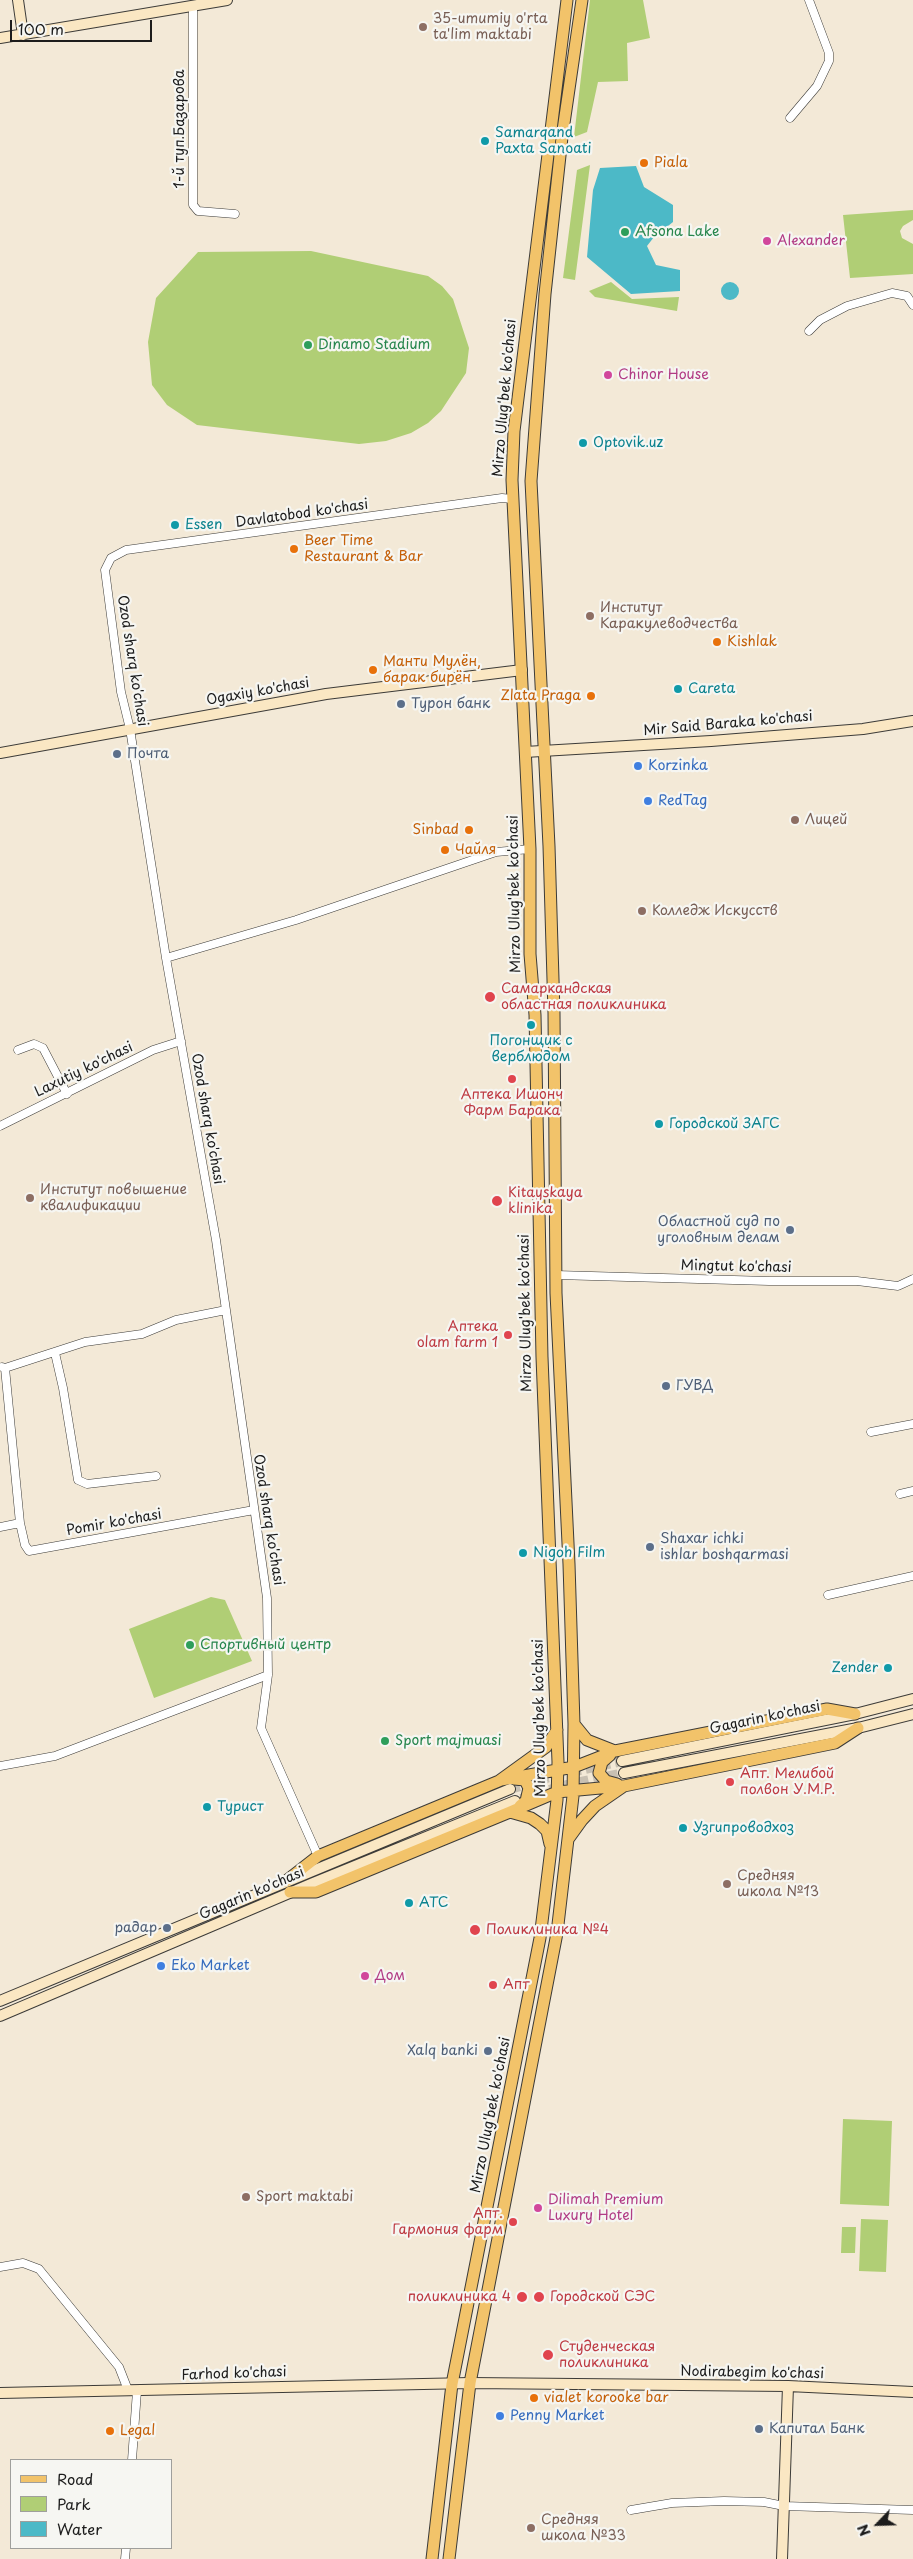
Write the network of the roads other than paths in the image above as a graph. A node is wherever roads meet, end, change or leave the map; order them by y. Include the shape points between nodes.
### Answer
1 (18, 0) edge
2 (227, 0) edge
3 (567, 0) edge
4 (582, 0) edge
5 (809, 0) edge
6 (193, 7) junction
7 (23, 35) junction
8 (0, 38) edge
9 (790, 118) dead end
10 (235, 214) dead end
11 (913, 304) edge
12 (809, 331) dead end
13 (512, 499) junction
14 (105, 570) joint
15 (522, 670) junction
16 (913, 721) edge
17 (130, 729) junction
18 (545, 750) junction
19 (525, 752) junction
20 (0, 753) edge
21 (530, 849) junction
22 (166, 958) junction
23 (181, 1041) junction
24 (18, 1050) dead end
25 (67, 1094) junction
26 (0, 1126) edge
27 (556, 1275) junction
28 (913, 1279) edge
29 (226, 1310) junction
30 (55, 1353) junction
31 (2, 1367) edge
32 (913, 1424) edge
33 (872, 1432) dead end
34 (156, 1476) dead end
35 (913, 1491) edge
36 (900, 1494) dead end
37 (254, 1510) junction
38 (20, 1523) junction
39 (0, 1527) edge
40 (913, 1576) edge
41 (828, 1595) dead end
42 (268, 1675) junction
43 (913, 1699) edge
44 (854, 1714) junction
45 (913, 1714) edge
46 (574, 1724) junction
47 (858, 1728) junction
48 (557, 1730) junction
49 (615, 1751) junction
50 (622, 1762) tunnel mouth
51 (0, 1766) edge
52 (574, 1767) junction
53 (558, 1769) junction
54 (624, 1773) tunnel mouth
55 (499, 1780) junction
56 (624, 1786) junction
57 (510, 1789) tunnel mouth
58 (573, 1789) junction
59 (557, 1792) junction
60 (515, 1801) tunnel mouth
61 (510, 1812) junction
62 (568, 1840) junction
63 (552, 1849) junction
64 (318, 1856) junction
65 (286, 1881) junction
66 (290, 1892) junction
67 (0, 2001) edge
68 (0, 2016) edge
69 (0, 2268) edge
70 (452, 2384) junction
71 (470, 2384) junction
72 (788, 2386) junction
73 (133, 2391) junction
74 (913, 2392) edge
75 (0, 2393) edge
76 (132, 2459) edge
77 (784, 2506) junction
78 (631, 2510) dead end
79 (913, 2510) edge
80 (432, 2559) edge
81 (449, 2559) edge
82 (782, 2559) edge

1 - 7 street
2 - 6 street
3 - 13 main road, Mirzo Ulug'bek ko'chasi via 515,422
4 - 18 main road via 562,137 545,294 531,481
5 - 9 street via 829,61 817,86
6 - 7 street
6 - 10 street, 1-й туп.Базарова via 193,205 198,211
7 - 8 street
11 - 12 street via 907,296 892,293 847,306 820,320
13 - 14 street, Davlatobod ko'chasi via 126,550 111,558
13 - 15 main road, Mirzo Ulug'bek ko'chasi
14 - 17 street, Ozod sharq ko'chasi via 118,673
15 - 17 street, Ogaxiy ko'chasi via 326,694
15 - 19 main road, Mirzo Ulug'bek ko'chasi
16 - 18 street, Mir Said Baraka ko'chasi via 863,729 711,741
17 - 20 street, Ogaxiy ko'chasi
17 - 22 street, Ozod sharq ko'chasi
18 - 19 street, Mir Said Baraka ko'chasi
18 - 27 main road via 552,947
19 - 21 main road, Mirzo Ulug'bek ko'chasi
21 - 22 street via 496,852 296,920
21 - 48 main road, Mirzo Ulug'bek ko'chasi via 542,1366
22 - 23 street, Ozod sharq ko'chasi
23 - 25 street, Laxutiy ko'chasi via 153,1050
23 - 29 street, Ozod sharq ko'chasi
24 - 25 street via 34,1044 43,1048
25 - 26 street, Laxutiy ko'chasi
27 - 28 street, Mingtut ko'chasi via 857,1281 898,1286
27 - 46 main road
29 - 30 street via 176,1320 142,1334 86,1342
29 - 37 street, Ozod sharq ko'chasi
30 - 31 street
30 - 34 street via 78,1480 87,1484
31 - 38 street
32 - 33 street
35 - 36 street
37 - 38 street, Pomir ko'chasi via 32,1552 25,1546
37 - 42 street, Ozod sharq ko'chasi via 267,1598
38 - 39 street
40 - 41 street
42 - 51 street via 55,1756
42 - 64 street, Ozod sharq ko'chasi via 261,1728
43 - 44 street, Gagarin ko'chasi
44 - 49 main road via 827,1708
44 - 50 street, Gagarin ko'chasi
45 - 47 street, Gagarin ko'chasi
46 - 49 main road via 587,1740
46 - 52 main road
47 - 54 street, Gagarin ko'chasi
47 - 56 main road via 835,1743
48 - 53 main road, Mirzo Ulug'bek ko'chasi
48 - 55 main road via 546,1747
49 - 52 main road
49 - 56 main road via 602,1762 599,1773 606,1781
52 - 53 main road
52 - 58 main road
53 - 55 main road
53 - 59 main road, Mirzo Ulug'bek ko'chasi
55 - 61 main road via 525,1780 530,1788 526,1801
55 - 64 main road
56 - 58 main road
56 - 62 main road via 595,1806
57 - 65 street, Gagarin ko'chasi
58 - 59 main road
58 - 62 main road
59 - 61 main road
59 - 63 main road, Mirzo Ulug'bek ko'chasi
60 - 66 street, Gagarin ko'chasi
61 - 63 main road via 540,1824 547,1831
61 - 66 main road via 316,1892
62 - 71 main road via 557,1933
63 - 70 main road, Mirzo Ulug'bek ko'chasi via 540,1938
64 - 65 main road
65 - 67 street, Gagarin ko'chasi
66 - 68 street, Gagarin ko'chasi
69 - 73 street via 23,2263 39,2269 119,2367
70 - 71 street, Farhod ko'chasi
70 - 73 street, Farhod ko'chasi
70 - 80 main road, Mirzo Ulug'bek ko'chasi
71 - 72 street, Nodirabegim ko'chasi
71 - 81 main road
72 - 74 street, Nodirabegim ko'chasi
72 - 77 street
73 - 75 street, Farhod ko'chasi
73 - 76 street
77 - 78 street via 724,2501 672,2503
77 - 79 street
77 - 82 street

